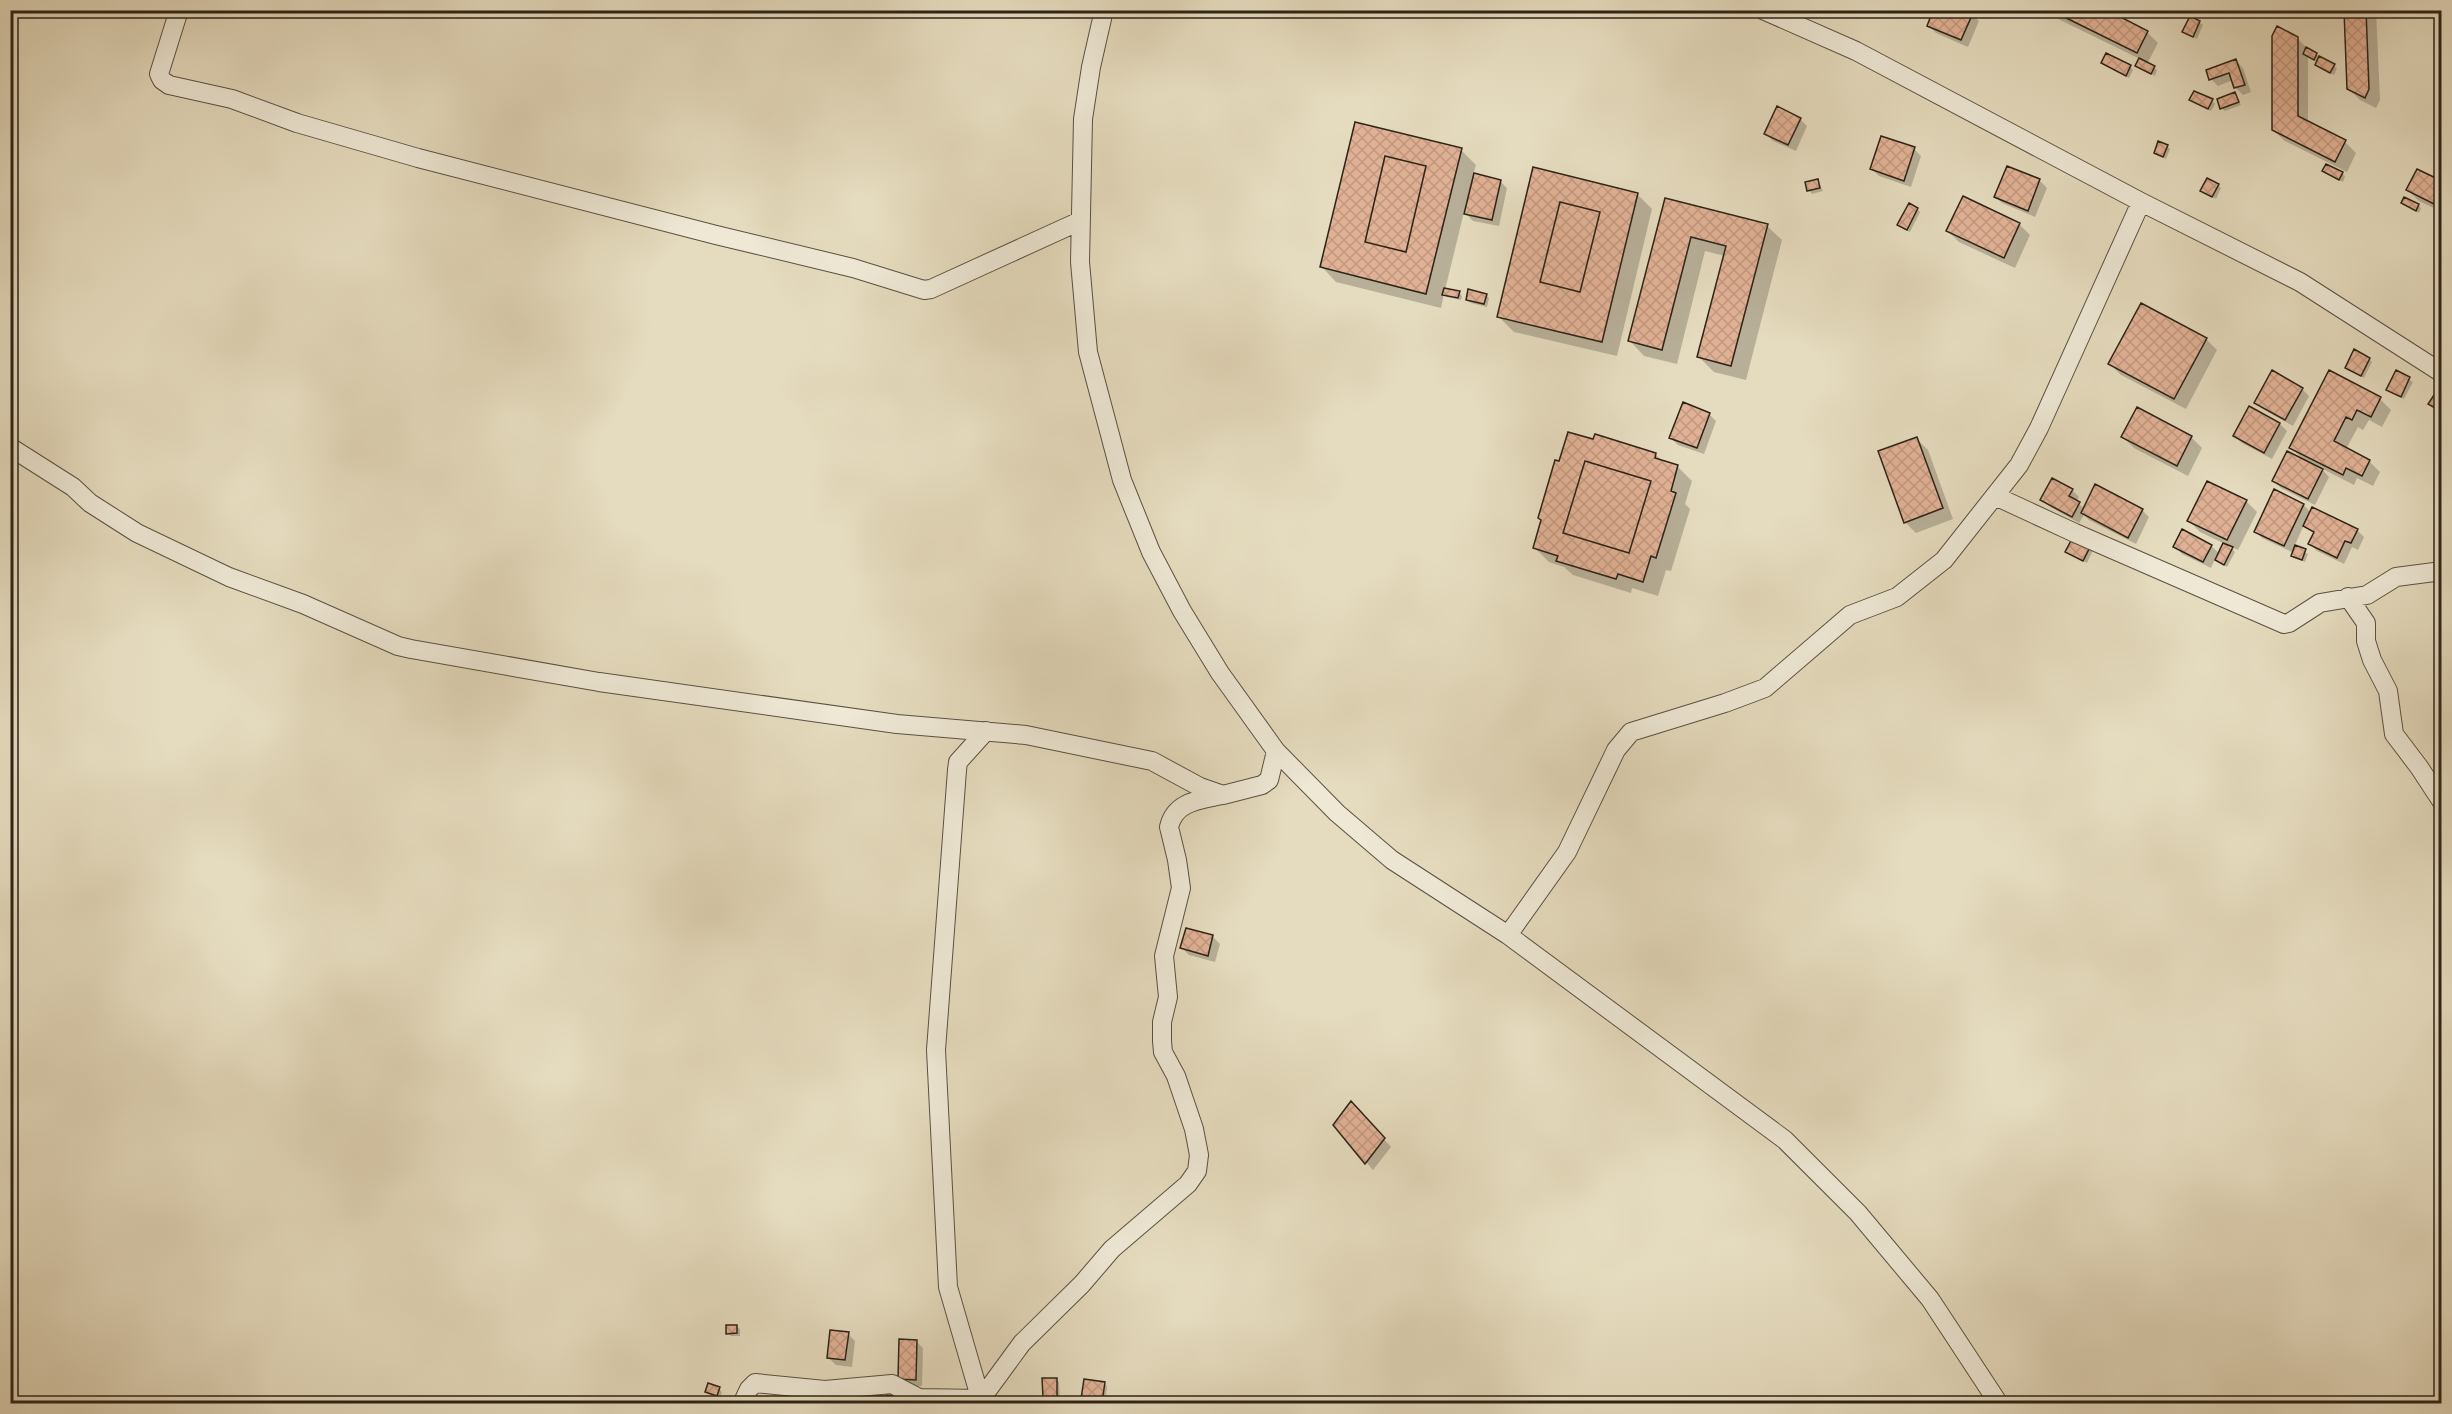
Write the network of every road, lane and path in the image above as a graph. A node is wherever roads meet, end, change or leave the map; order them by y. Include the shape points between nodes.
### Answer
1 (179, 10) edge
2 (1104, 10) edge
3 (1764, 10) edge
4 (2141, 202) junction
5 (1080, 221) junction
6 (2442, 372) edge
7 (10, 447) edge
8 (1995, 496) junction
9 (2442, 571) edge
10 (2348, 597) junction
11 (986, 731) junction
12 (1276, 751) junction
13 (1223, 795) junction
14 (2442, 802) edge
15 (1508, 935) junction
16 (982, 1401) edge
17 (742, 1404) edge
18 (1999, 1404) edge

1 - 5 street via 159,74 169,85 232,99 297,123 418,158 716,236 853,267 924,290
2 - 5 street via 1083,119
3 - 4 street via 1856,51
4 - 6 street via 2300,282
4 - 8 street via 2039,428 2019,465
5 - 12 street via 1088,352 1122,480 1151,552 1182,611 1220,673
7 - 11 street via 137,533 229,577 398,646 599,682 897,724
8 - 10 street via 2279,622 2289,623 2320,603
8 - 15 street via 1944,560 1897,597 1850,615 1765,688 1631,732 1616,750 1567,852
9 - 10 street via 2404,574 2376,591
10 - 14 street via 2366,623 2372,660 2388,690 2394,734
11 - 13 street via 1133,755
11 - 16 street via 958,762 936,1050 948,1287
12 - 13 street via 1269,780
12 - 15 street via 1337,813 1392,860
13 - 16 street via 1178,808 1169,827 1181,888 1164,956 1167,998 1162,1041 1194,1129 1199,1155 1197,1171 1181,1191 1112,1249 1022,1343
15 - 18 street via 1785,1140 1858,1213 1930,1299
16 - 17 street via 926,1399 892,1384 825,1390 755,1383

